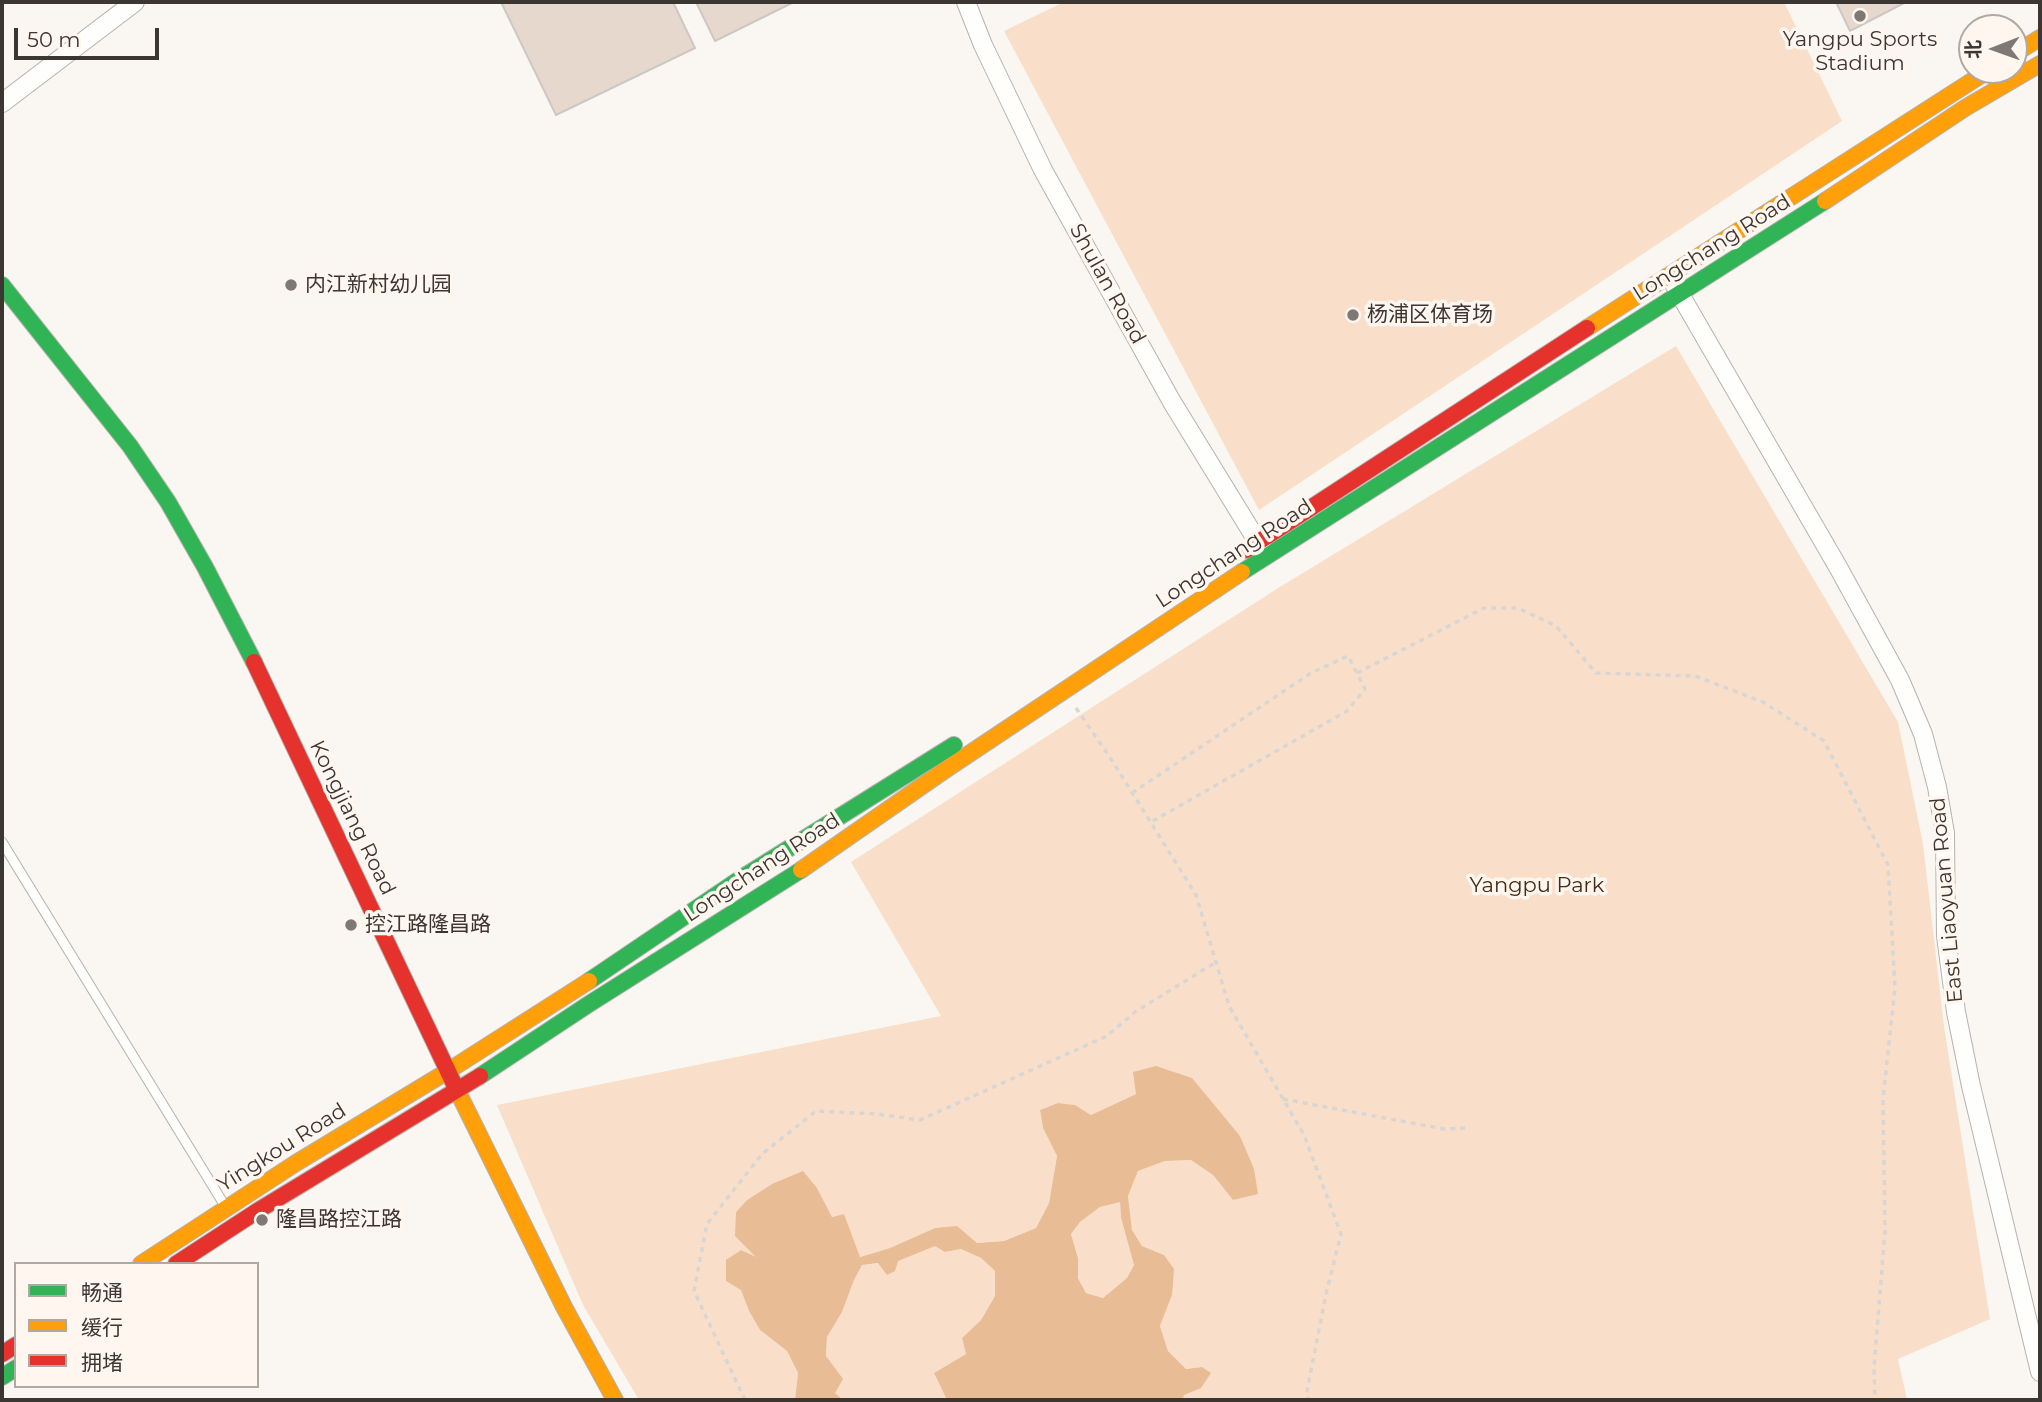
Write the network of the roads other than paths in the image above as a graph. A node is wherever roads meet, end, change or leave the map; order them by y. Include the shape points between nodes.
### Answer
1 (135, 2) edge
2 (966, 2) edge
3 (2040, 64) edge
4 (1967, 84) edge
5 (2, 103) edge
6 (1669, 275) junction
7 (2, 285) edge
8 (1679, 293) junction
9 (1262, 550) junction
10 (2, 842) edge
11 (448, 1071) junction
12 (458, 1091) junction
13 (226, 1208) junction
14 (144, 1262) edge
15 (179, 1262) edge
16 (2040, 1372) edge
17 (615, 1400) edge

1 - 5 street
2 - 9 street, Shulan Road via 1044,170 1172,402
3 - 8 main road, Longchang Road
4 - 6 main road, Longchang Road
6 - 8 street, East Liaoyuan Road
6 - 9 main road, Longchang Road
7 - 11 main road, Kongjiang Road via 84,386 168,502 245,644
8 - 9 main road, Longchang Road
8 - 16 street, East Liaoyuan Road via 1844,578 1900,680 1923,734 1945,833 1946,936 1956,1012
9 - 11 main road, Longchang Road via 740,879
9 - 12 main road, Longchang Road via 814,862
10 - 13 lane
11 - 12 main road, Kongjiang Road
11 - 13 main road, Yingkou Road
12 - 15 main road, Yingkou Road
12 - 17 main road, Kongjiang Road
13 - 14 main road, Yingkou Road

